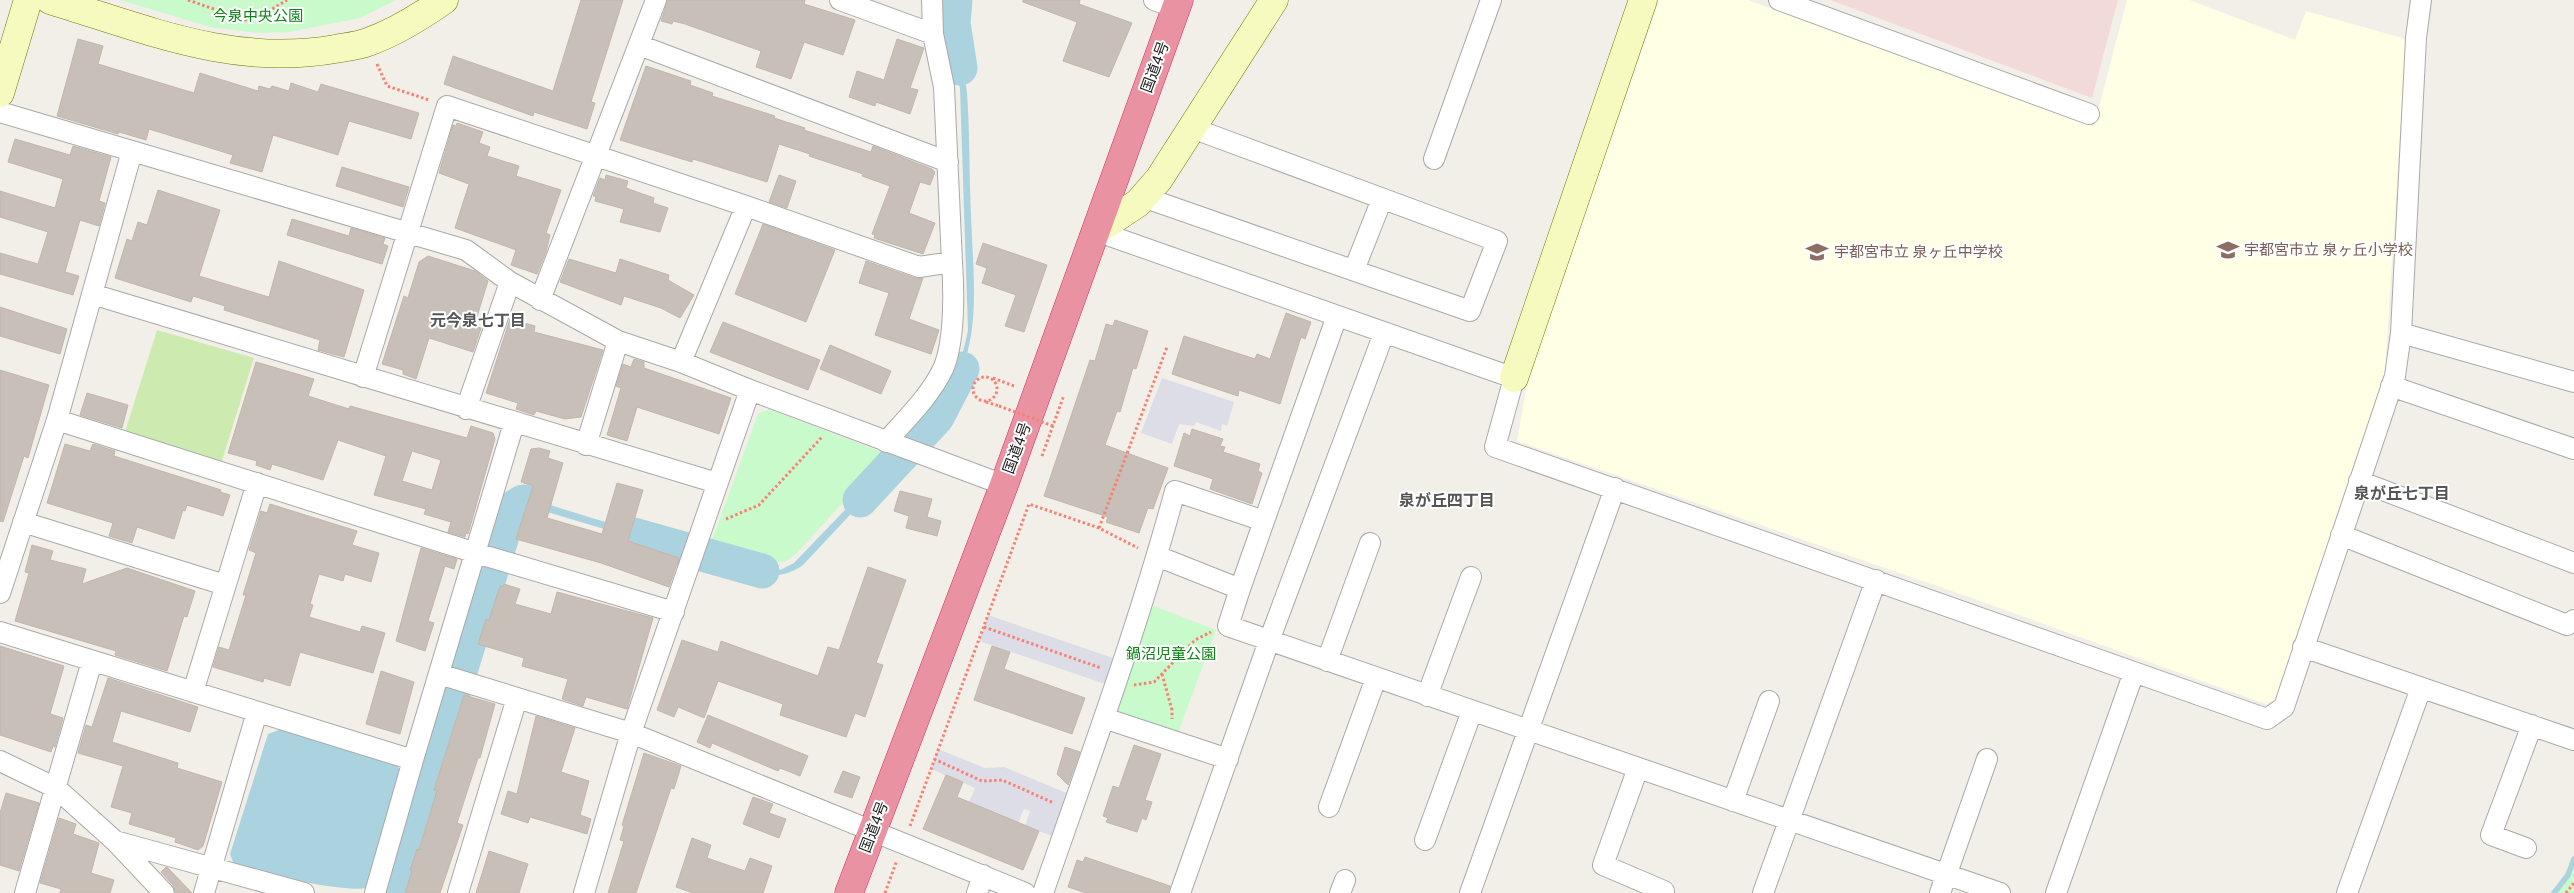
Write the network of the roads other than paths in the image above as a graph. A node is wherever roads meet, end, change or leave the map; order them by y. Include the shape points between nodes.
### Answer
1 (28, 0) edge
2 (50, 0) edge
3 (444, 0) edge
4 (656, 0) edge
5 (840, 0) edge
6 (932, 0) edge
7 (1274, 0) edge
8 (1491, 0) edge
9 (1643, 0) edge
10 (1779, 0) edge
11 (2421, 0) edge
12 (1169, 3) edge
13 (933, 34) junction
14 (639, 45) junction
15 (0, 93) edge
16 (0, 112) edge
17 (2090, 114) dead end
18 (1192, 128) junction
19 (132, 151) junction
20 (597, 157) junction
21 (1434, 159) dead end
22 (948, 162) junction
23 (1143, 197) junction
24 (1382, 199) junction
25 (746, 206) junction
26 (1096, 231) junction
27 (407, 234) junction
28 (952, 262) junction
29 (1354, 270) junction
30 (510, 282) junction
31 (92, 294) junction
32 (540, 300) junction
33 (1337, 316) junction
34 (1384, 333) junction
35 (2401, 333) junction
36 (618, 341) junction
37 (681, 362) junction
38 (362, 377) junction
39 (1514, 378) junction
40 (2574, 382) edge
41 (2391, 386) junction
42 (750, 390) junction
43 (466, 409) junction
44 (57, 420) junction
45 (514, 423) junction
46 (886, 442) junction
47 (586, 444) junction
48 (2574, 449) edge
49 (2359, 482) junction
50 (256, 483) junction
51 (717, 484) junction
52 (1004, 485) junction
53 (1614, 488) junction
54 (1264, 521) junction
55 (23, 522) junction
56 (2341, 535) junction
57 (1370, 543) dead end
58 (476, 553) junction
59 (1157, 556) junction
60 (2574, 563) edge
61 (1471, 577) dead end
62 (1876, 580) junction
63 (225, 585) junction
64 (1240, 589) junction
65 (0, 593) edge
66 (674, 612) junction
67 (2574, 620) edge
68 (0, 632) edge
69 (1269, 641) junction
70 (2304, 647) junction
71 (92, 661) junction
72 (1327, 661) junction
73 (2134, 672) junction
74 (439, 674) junction
75 (1376, 678) junction
76 (2422, 688) junction
77 (193, 692) junction
78 (1428, 696) junction
79 (517, 698) junction
80 (1768, 701) dead end
81 (1472, 711) junction
82 (257, 712) junction
83 (1104, 718) junction
84 (2532, 725) junction
85 (1529, 731) junction
86 (631, 733) junction
87 (2574, 740) edge
88 (1228, 759) junction
89 (1987, 759) dead end
90 (414, 760) junction
91 (0, 761) edge
92 (1638, 768) junction
93 (56, 788) junction
94 (1733, 801) junction
95 (1329, 807) dead end
96 (1789, 820) junction
97 (873, 829) junction
98 (1425, 840) dead end
99 (114, 841) junction
100 (2526, 848) dead end
101 (211, 868) junction
102 (980, 884) edge
103 (1943, 884) edge
104 (25, 893) edge
105 (164, 893) edge
106 (204, 893) edge
107 (304, 893) edge
108 (375, 893) edge
109 (458, 893) edge
110 (584, 893) edge
111 (849, 893) edge
112 (1025, 893) edge
113 (1043, 893) edge
114 (1180, 893) edge
115 (1470, 893) edge
116 (1663, 893) edge
117 (1763, 893) edge
118 (2000, 893) edge
119 (2056, 893) edge
120 (2347, 893) edge

1 - 15 street
2 - 3 street via 174,38 261,55 310,53 367,43 416,20
4 - 14 street
5 - 13 street
6 - 13 street
7 - 18 street
8 - 21 street
9 - 39 street
10 - 17 street
11 - 35 street via 2416,38
12 - 26 highway, 国道4号
13 - 22 street via 944,87
14 - 20 street
14 - 22 street
16 - 19 street
18 - 23 street via 1159,179
18 - 24 street
19 - 27 street
19 - 31 street
20 - 25 street
20 - 27 street via 447,106
20 - 32 street
22 - 28 street
23 - 26 street
23 - 29 street
24 - 29 street
24 - 29 street via 1497,241 1484,276 1470,311
25 - 28 street via 919,267
25 - 37 street
26 - 33 street
26 - 52 highway, 国道4号
27 - 30 street via 466,250
27 - 38 street
28 - 46 street via 952,324 943,368 923,400
30 - 32 street
30 - 43 street
31 - 38 street
31 - 44 street
32 - 36 street
33 - 34 street
33 - 54 street
34 - 39 street
34 - 69 street
35 - 40 street
35 - 41 street
36 - 37 street
36 - 47 street
37 - 42 street
38 - 43 street
39 - 53 street via 1495,447
41 - 48 street
41 - 49 street
42 - 46 street
42 - 51 street
43 - 45 street
44 - 50 street
44 - 55 street
45 - 47 street
45 - 58 street
46 - 52 street
47 - 51 street
49 - 56 street
49 - 60 street
50 - 58 street
50 - 63 street
51 - 66 street
52 - 97 highway, 国道4号
53 - 62 street
53 - 85 street
54 - 59 street via 1175,491
54 - 64 street
55 - 63 street
55 - 65 street
56 - 67 street via 2567,625
56 - 70 street
57 - 72 street
58 - 66 street
58 - 74 street
59 - 64 street
59 - 83 street
61 - 78 street
62 - 73 street
62 - 96 street
63 - 77 street
64 - 69 street via 1228,626
66 - 86 street
68 - 71 street
69 - 72 street
69 - 88 street
70 - 73 street via 2284,707 2267,719
70 - 76 street
71 - 77 street
71 - 93 street
72 - 75 street
73 - 119 street
74 - 79 street
74 - 90 street
75 - 78 street
75 - 95 street
76 - 84 street
76 - 120 street
77 - 82 street
78 - 81 street
79 - 86 street
79 - 109 street
80 - 94 street
81 - 85 street
81 - 98 street
82 - 90 street
82 - 101 street
83 - 88 street
83 - 113 street
84 - 87 street
84 - 100 street via 2491,835
85 - 92 street
85 - 115 street
86 - 97 street
86 - 110 street
88 - 114 street
89 - 103 street
90 - 108 street
91 - 93 street
92 - 94 street
92 - 116 street via 1603,866 1664,890
93 - 99 street
93 - 104 street
94 - 96 street
96 - 103 street
96 - 117 street
97 - 102 street via 904,842
97 - 111 highway, 国道4号
99 - 101 street
99 - 105 street
101 - 106 street
101 - 107 street
102 - 112 street
103 - 118 street

